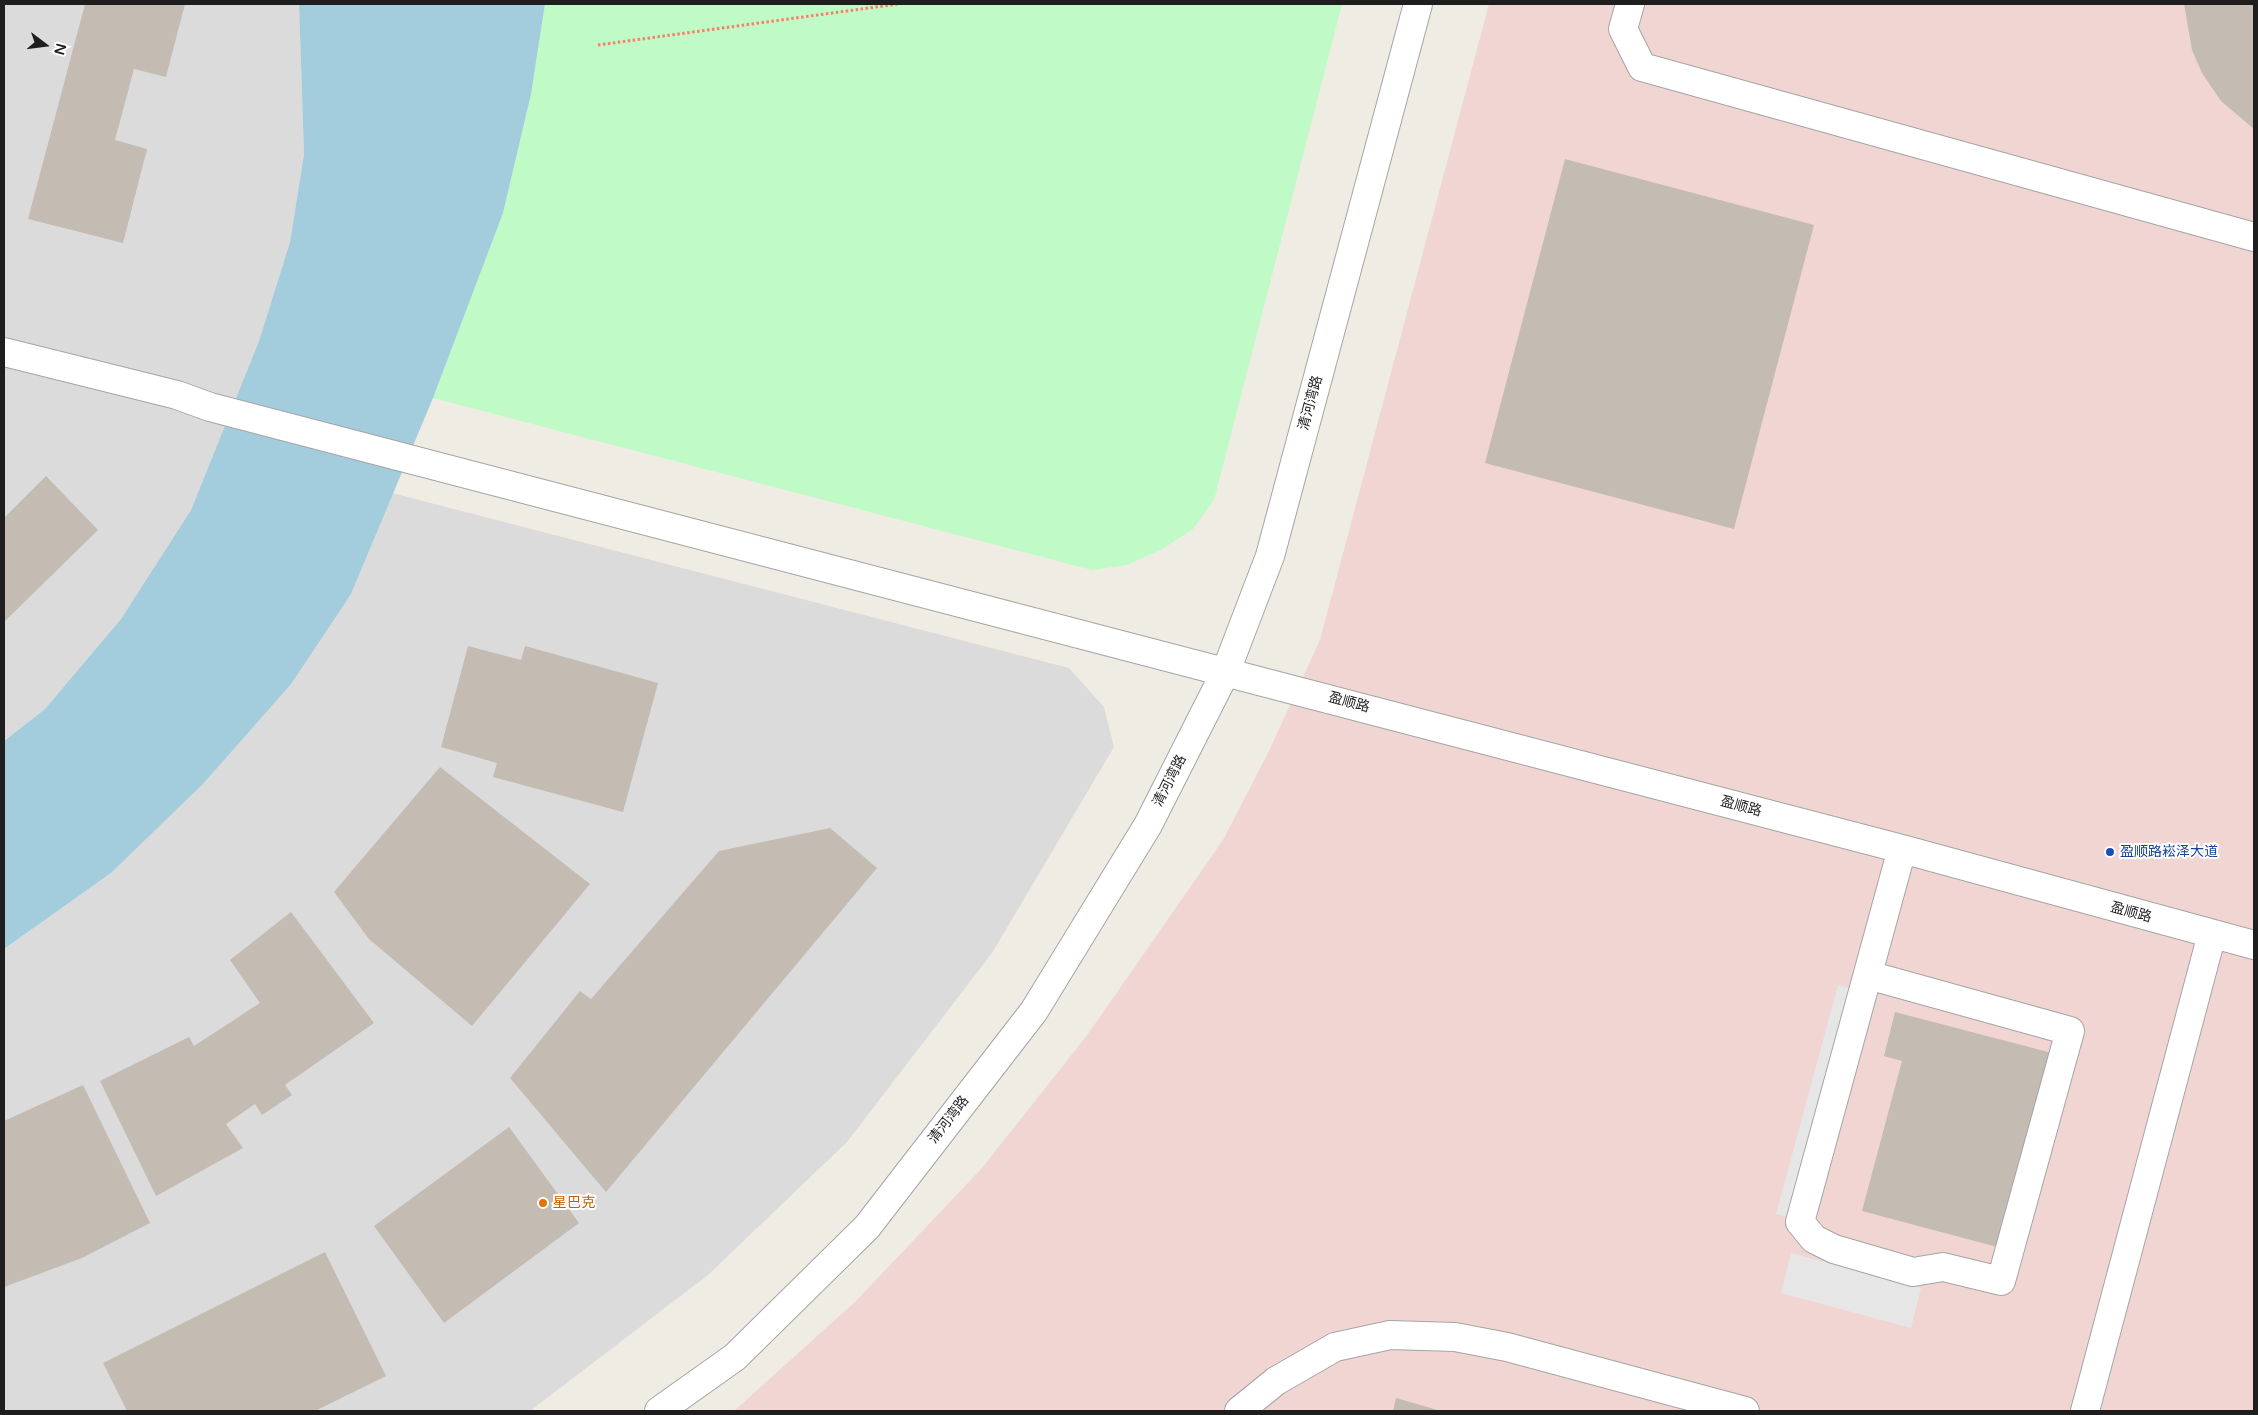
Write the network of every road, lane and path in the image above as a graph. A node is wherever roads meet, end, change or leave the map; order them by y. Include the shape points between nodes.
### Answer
1 (898, 4) edge
2 (1418, 4) edge
3 (1630, 4) edge
4 (598, 45) dead end
5 (2254, 237) edge
6 (4, 352) edge
7 (1226, 671) junction
8 (1902, 849) junction
9 (2212, 934) junction
10 (2254, 945) edge
11 (1868, 974) junction
12 (659, 1411) edge
13 (1239, 1411) edge
14 (1745, 1411) edge
15 (2085, 1411) edge

1 - 4 path
2 - 7 street, 清河湾路 via 1270,556
3 - 5 street via 1623,29 1642,68
6 - 7 street, 盈顺路
7 - 8 street, 盈顺路
7 - 12 street, 清河湾路 via 1148,824 1034,1011 866,1227 735,1357
8 - 9 street, 盈顺路
8 - 11 street
9 - 10 street, 盈顺路
9 - 15 street
11 - 11 street via 1800,1222 1814,1239 1834,1249 1913,1272 1943,1267 2000,1281 2070,1031
13 - 14 street via 1276,1380 1335,1348 1390,1335 1455,1337 1498,1346

